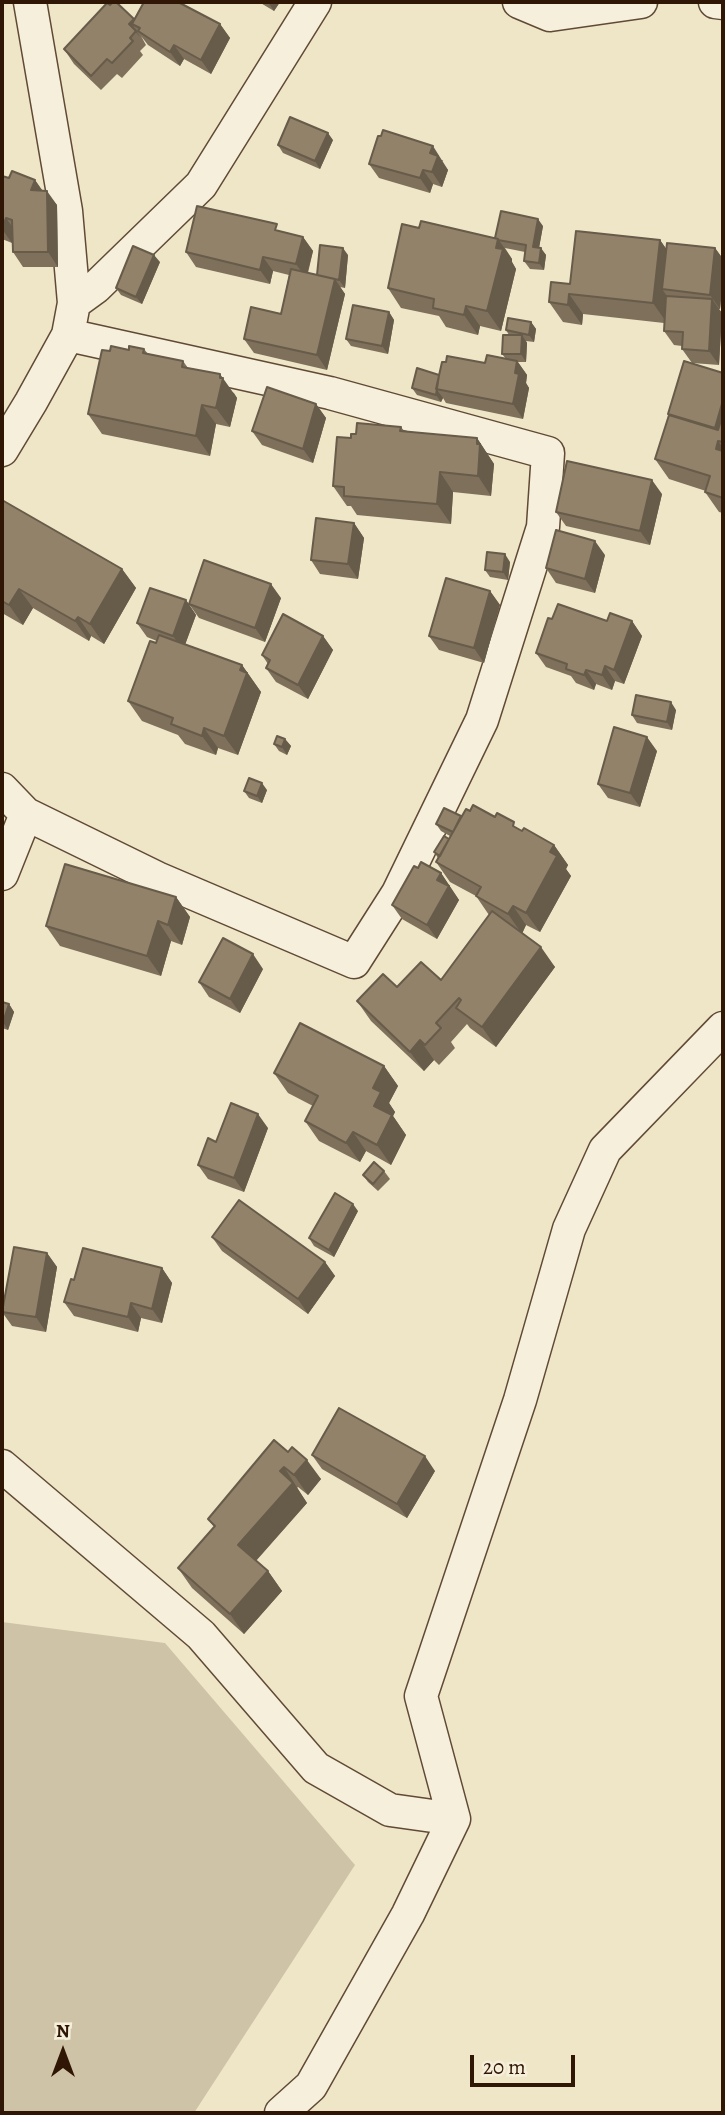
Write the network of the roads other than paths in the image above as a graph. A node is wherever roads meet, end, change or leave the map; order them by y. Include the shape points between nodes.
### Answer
1 (30, 2) edge
2 (315, 2) edge
3 (519, 2) edge
4 (641, 2) edge
5 (715, 2) edge
6 (723, 3) edge
7 (74, 303) junction
8 (68, 335) junction
9 (2, 450) edge
10 (2, 789) edge
11 (26, 814) junction
12 (2, 874) edge
13 (723, 1028) edge
14 (2, 1466) edge
15 (454, 1819) junction
16 (281, 2113) edge

1 - 7 street via 66,211
2 - 7 street via 201,185
3 - 4 street via 550,15
5 - 6 street
7 - 8 street
8 - 9 street
8 - 11 street via 330,393 548,453 543,527 482,720 398,893 354,962 157,878
10 - 11 street
11 - 12 street
13 - 15 street via 605,1150 569,1229 520,1400 421,1696
14 - 15 street via 201,1635 316,1768 390,1810
15 - 16 street via 408,1914 311,2085

